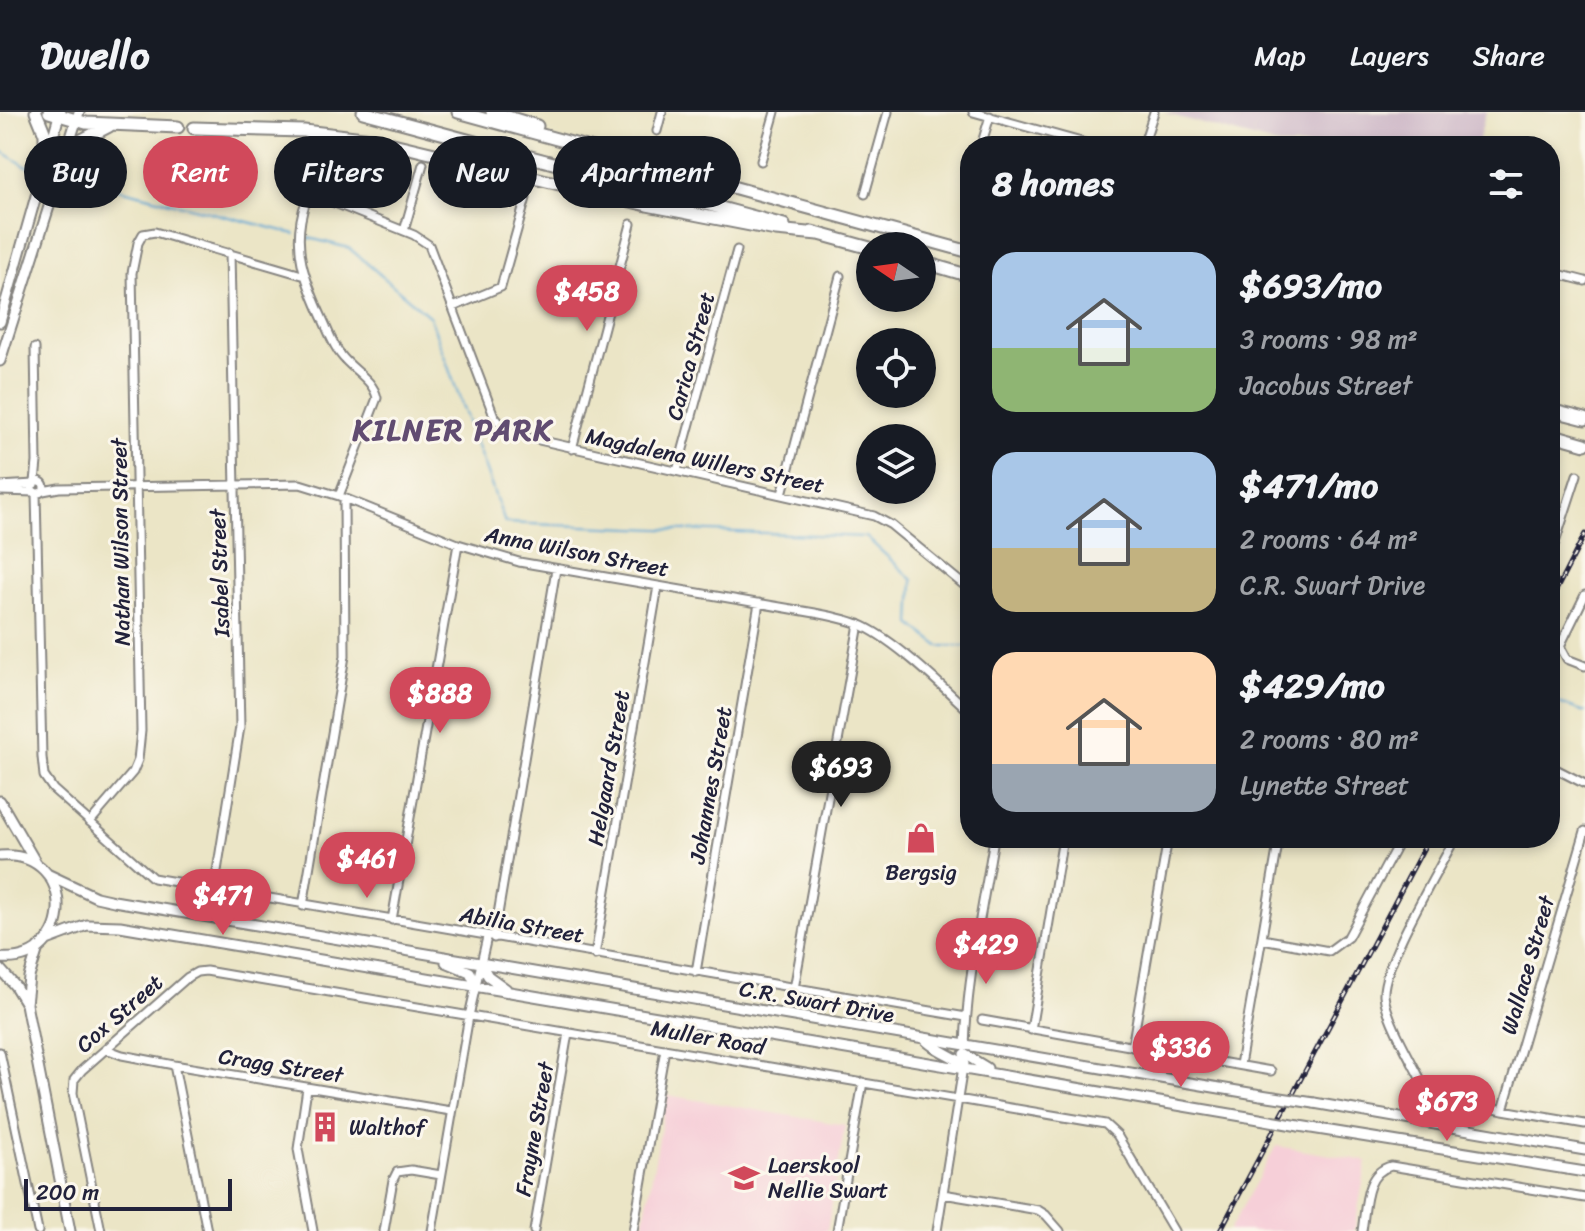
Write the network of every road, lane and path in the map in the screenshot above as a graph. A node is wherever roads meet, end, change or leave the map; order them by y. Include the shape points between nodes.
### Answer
1 (36, 112) edge
2 (363, 112) edge
3 (458, 112) edge
4 (492, 112) edge
5 (662, 112) edge
6 (775, 112) edge
7 (888, 112) edge
8 (973, 112) edge
9 (1154, 112) edge
10 (56, 113) edge
11 (990, 116) junction
12 (78, 117) edge
13 (113, 125) junction
14 (178, 127) dead end
15 (194, 128) dead end
16 (657, 131) dead end
17 (45, 136) edge
18 (51, 136) edge
19 (90, 136) edge
20 (569, 136) edge
21 (984, 136) edge
22 (1052, 136) edge
23 (1146, 136) edge
24 (553, 138) edge
25 (761, 161) dead end
26 (423, 164) dead end
27 (741, 189) edge
28 (865, 194) dead end
29 (32, 208) edge
30 (49, 208) edge
31 (523, 208) edge
32 (631, 224) dead end
33 (404, 231) junction
34 (818, 234) junction
35 (856, 244) edge
36 (960, 249) edge
37 (737, 250) dead end
38 (230, 253) junction
39 (936, 266) edge
40 (960, 273) edge
41 (302, 275) junction
42 (1560, 275) edge
43 (840, 276) dead end
44 (1585, 281) edge
45 (453, 307) junction
46 (0, 322) edge
47 (35, 348) dead end
48 (0, 361) edge
49 (1560, 413) edge
50 (1585, 419) edge
51 (1560, 437) edge
52 (1585, 444) edge
53 (572, 449) junction
54 (677, 471) junction
55 (1577, 475) dead end
56 (235, 483) junction
57 (136, 486) junction
58 (0, 488) edge
59 (38, 488) junction
60 (782, 494) junction
61 (342, 497) junction
62 (1560, 527) edge
63 (458, 544) junction
64 (556, 569) junction
65 (960, 582) edge
66 (658, 586) junction
67 (1585, 595) edge
68 (759, 603) junction
69 (859, 624) junction
70 (1585, 666) edge
71 (960, 703) edge
72 (1560, 771) edge
73 (1585, 784) edge
74 (0, 801) edge
75 (90, 822) junction
76 (1585, 831) edge
77 (992, 848) edge
78 (1061, 848) edge
79 (1166, 848) edge
80 (1277, 848) edge
81 (1396, 848) edge
82 (1450, 848) edge
83 (0, 856) edge
84 (37, 865) junction
85 (47, 874) junction
86 (214, 890) junction
87 (303, 906) junction
88 (392, 920) junction
89 (490, 937) junction
90 (1262, 939) junction
91 (47, 940) junction
92 (38, 948) junction
93 (595, 955) junction
94 (435, 956) junction
95 (0, 958) edge
96 (481, 964) junction
97 (0, 969) edge
98 (696, 972) junction
99 (181, 982) joint
100 (476, 985) junction
101 (794, 989) junction
102 (510, 991) junction
103 (26, 1004) junction
104 (469, 1016) junction
105 (966, 1017) junction
106 (982, 1020) dead end
107 (1031, 1030) junction
108 (568, 1033) junction
109 (924, 1038) junction
110 (1132, 1047) junction
111 (106, 1049) junction
112 (665, 1049) junction
113 (1, 1055) edge
114 (964, 1058) junction
115 (174, 1065) junction
116 (1240, 1065) junction
117 (1271, 1071) dead end
118 (863, 1082) junction
119 (307, 1088) junction
120 (959, 1099) junction
121 (1503, 1110) junction
122 (451, 1111) junction
123 (1585, 1124) edge
124 (1585, 1150) edge
125 (1585, 1172) edge
126 (441, 1175) junction
127 (943, 1194) junction
128 (1585, 1198) edge
129 (38, 1231) edge
130 (70, 1231) edge
131 (101, 1231) edge
132 (207, 1231) edge
133 (313, 1231) edge
134 (384, 1231) edge
135 (432, 1231) edge
136 (534, 1231) edge
137 (633, 1231) edge
138 (837, 1231) edge
139 (937, 1231) edge
140 (1060, 1231) edge
141 (1174, 1231) edge
142 (1362, 1231) edge

1 - 17 highway
2 - 34 highway
3 - 24 highway
4 - 20 highway
5 - 16 street
6 - 25 street
7 - 28 street
8 - 11 street
9 - 23 street
10 - 12 highway
10 - 18 main road
11 - 21 street
11 - 22 street
12 - 13 highway
13 - 14 highway
13 - 19 highway
15 - 34 highway via 372,139 647,205
26 - 33 street
27 - 36 highway
29 - 46 main road
30 - 48 main road
31 - 45 street via 501,287
32 - 53 street
33 - 41 street, Magdalena Willers Street via 313,197 306,201 301,229
33 - 45 street, Magdalena Willers Street via 429,245
34 - 35 highway
37 - 54 street, Carica Street
38 - 41 street
38 - 56 street, Isabel Street
38 - 57 street, Nathan Wilson Street via 152,231 138,243 132,273
39 - 40 highway
41 - 61 street via 338,351 376,396
42 - 44 street
43 - 60 street
45 - 53 street, Magdalena Willers Street via 501,428
47 - 59 street, Abilia Street
49 - 50 highway
51 - 52 highway
53 - 54 street, Magdalena Willers Street
54 - 60 street, Magdalena Willers Street
55 - 62 street
56 - 57 street, Anna Wilson Street
56 - 61 street, Anna Wilson Street via 296,483
56 - 86 street, Isabel Street via 240,727
57 - 59 street, Anna Wilson Street
57 - 75 street, Nathan Wilson Street via 139,755 131,776
58 - 59 street, Anna Wilson Street
59 - 75 street, Abilia Street via 43,771 49,785
60 - 65 street, Magdalena Willers Street via 885,521
61 - 63 street, Anna Wilson Street
61 - 87 street via 345,656
63 - 64 street, Anna Wilson Street
63 - 88 street
64 - 66 street, Anna Wilson Street
64 - 89 street
66 - 68 street, Anna Wilson Street
66 - 93 street, Helgaard Street
67 - 70 street via 1561,640 1562,655
68 - 69 street, Anna Wilson Street
68 - 98 street, Johannes Street
69 - 71 street, Anna Wilson Street
69 - 101 street
72 - 73 street
74 - 84 main road
75 - 86 street, Abilia Street via 153,878
76 - 121 street, Wallace Street
77 - 105 street
78 - 107 street
79 - 110 street
80 - 90 street
81 - 90 street via 1348,937 1338,946 1323,951
82 - 121 street via 1388,968 1384,993 1388,1012 1429,1092
83 - 84 main road
84 - 85 main road
85 - 91 main road via 59,909
85 - 94 main road, C.R. Swart Drive via 101,898
86 - 87 street, Abilia Street
87 - 88 street, Abilia Street
88 - 89 street, Abilia Street
89 - 93 street, Abilia Street
89 - 96 street
90 - 116 street
91 - 92 main road
91 - 100 main road, C.R. Swart Drive via 103,924
92 - 95 main road
92 - 103 main road
93 - 98 street, Abilia Street
94 - 96 main road, C.R. Swart Drive
94 - 100 main road via 470,972
96 - 100 street
96 - 102 main road via 488,976
96 - 109 main road, C.R. Swart Drive
97 - 103 main road
98 - 101 street, Abilia Street
99 - 104 street, Muller Road via 206,971
99 - 111 street, Cox Street
100 - 102 main road, C.R. Swart Drive
100 - 104 street
101 - 105 street, Abilia Street
102 - 114 main road, C.R. Swart Drive
103 - 130 main road
104 - 108 street, Muller Road
104 - 122 street
105 - 114 street
106 - 107 street
107 - 110 street
108 - 112 street, Muller Road
108 - 136 street, Frayne Street
109 - 114 main road, C.R. Swart Drive
109 - 114 main road via 929,1045
110 - 116 street
111 - 115 street, Cragg Street
111 - 131 street, Cox Street via 74,1080 73,1093
112 - 118 street, Muller Road
112 - 137 street
113 - 129 street
114 - 120 street
114 - 124 main road, C.R. Swart Drive, bridge via 1261,1095
114 - 125 main road, C.R. Swart Drive, bridge via 997,1073
115 - 119 street, Cragg Street
115 - 132 street
116 - 117 street
118 - 120 street, Muller Road
118 - 138 street
119 - 122 street, Cragg Street
119 - 133 street via 298,1149
120 - 127 street
120 - 141 street, Muller Road via 1112,1128
121 - 123 street
122 - 126 street
126 - 134 street via 397,1172
126 - 135 street
127 - 139 street
127 - 140 street via 1038,1210
128 - 142 street via 1399,1166 1380,1170 1371,1181

